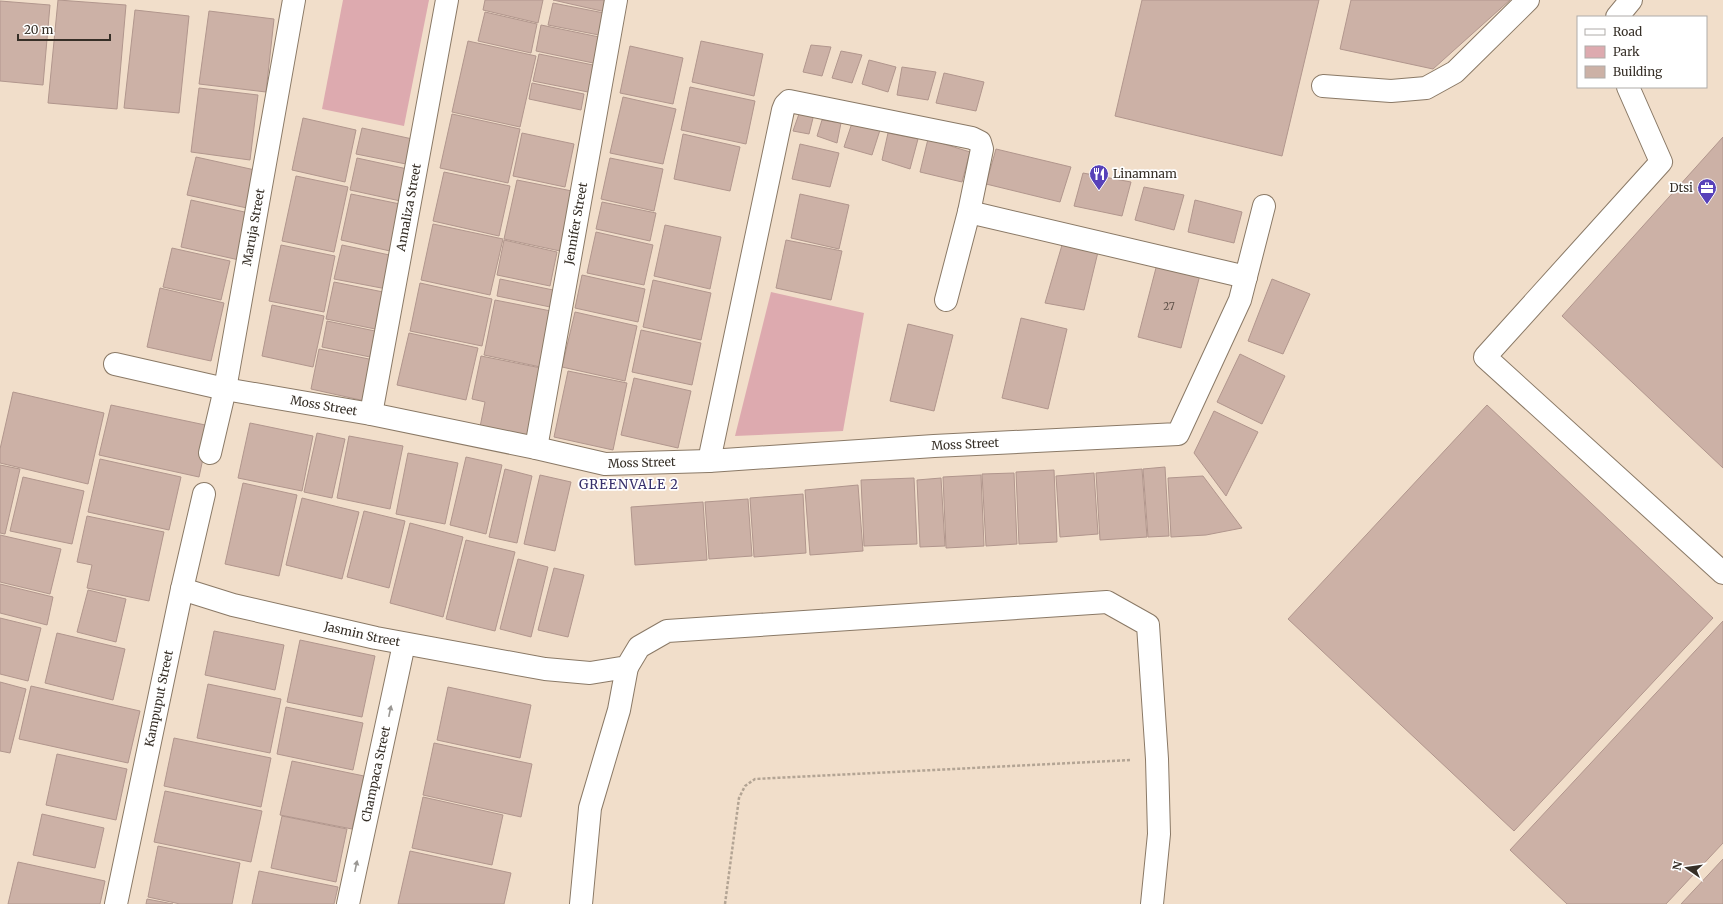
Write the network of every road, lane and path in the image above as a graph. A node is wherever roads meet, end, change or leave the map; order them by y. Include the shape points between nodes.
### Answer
1 (294, 0) edge
2 (447, 0) edge
3 (616, 0) edge
4 (1528, 0) edge
5 (1631, 0) edge
6 (1618, 16) edge
7 (1323, 86) dead end
8 (1628, 88) edge
9 (1264, 206) dead end
10 (969, 212) junction
11 (1246, 277) junction
12 (946, 300) dead end
13 (115, 364) dead end
14 (225, 389) junction
15 (371, 414) junction
16 (536, 448) junction
17 (210, 453) dead end
18 (709, 461) junction
19 (204, 494) dead end
20 (1723, 573) edge
21 (182, 589) junction
22 (404, 644) junction
23 (627, 667) junction
24 (1157, 759) junction
25 (116, 904) edge
26 (348, 904) edge
27 (581, 904) edge
28 (725, 904) edge
29 (1152, 904) edge

1 - 14 street, Maruja Street
2 - 15 street, Annaliza Street
3 - 16 street, Jennifer Street
4 - 7 street via 1455,72 1426,88 1391,91
5 - 6 street
8 - 20 street via 1661,162 1485,357
9 - 11 street
10 - 11 street
10 - 12 street
10 - 18 street via 982,149 976,139 789,101 785,105 762,203
11 - 18 street, Moss Street via 1240,300 1178,434 934,446
13 - 14 street, Moss Street
14 - 15 street, Moss Street
14 - 17 street, Maruja Street
15 - 16 street, Moss Street
16 - 18 street, Moss Street via 605,464
19 - 21 street, Kampuput Street
21 - 22 street, Jasmin Street via 233,605
21 - 25 street, Kampuput Street
22 - 23 street, Jasmin Street via 545,669 590,673
26 -> 22 street, Champaca Street
23 - 24 street via 639,647 667,631 1107,602 1148,625
23 - 27 street via 619,710 590,808
24 - 28 path via 755,779 745,786 739,798
24 - 29 street via 1159,834

